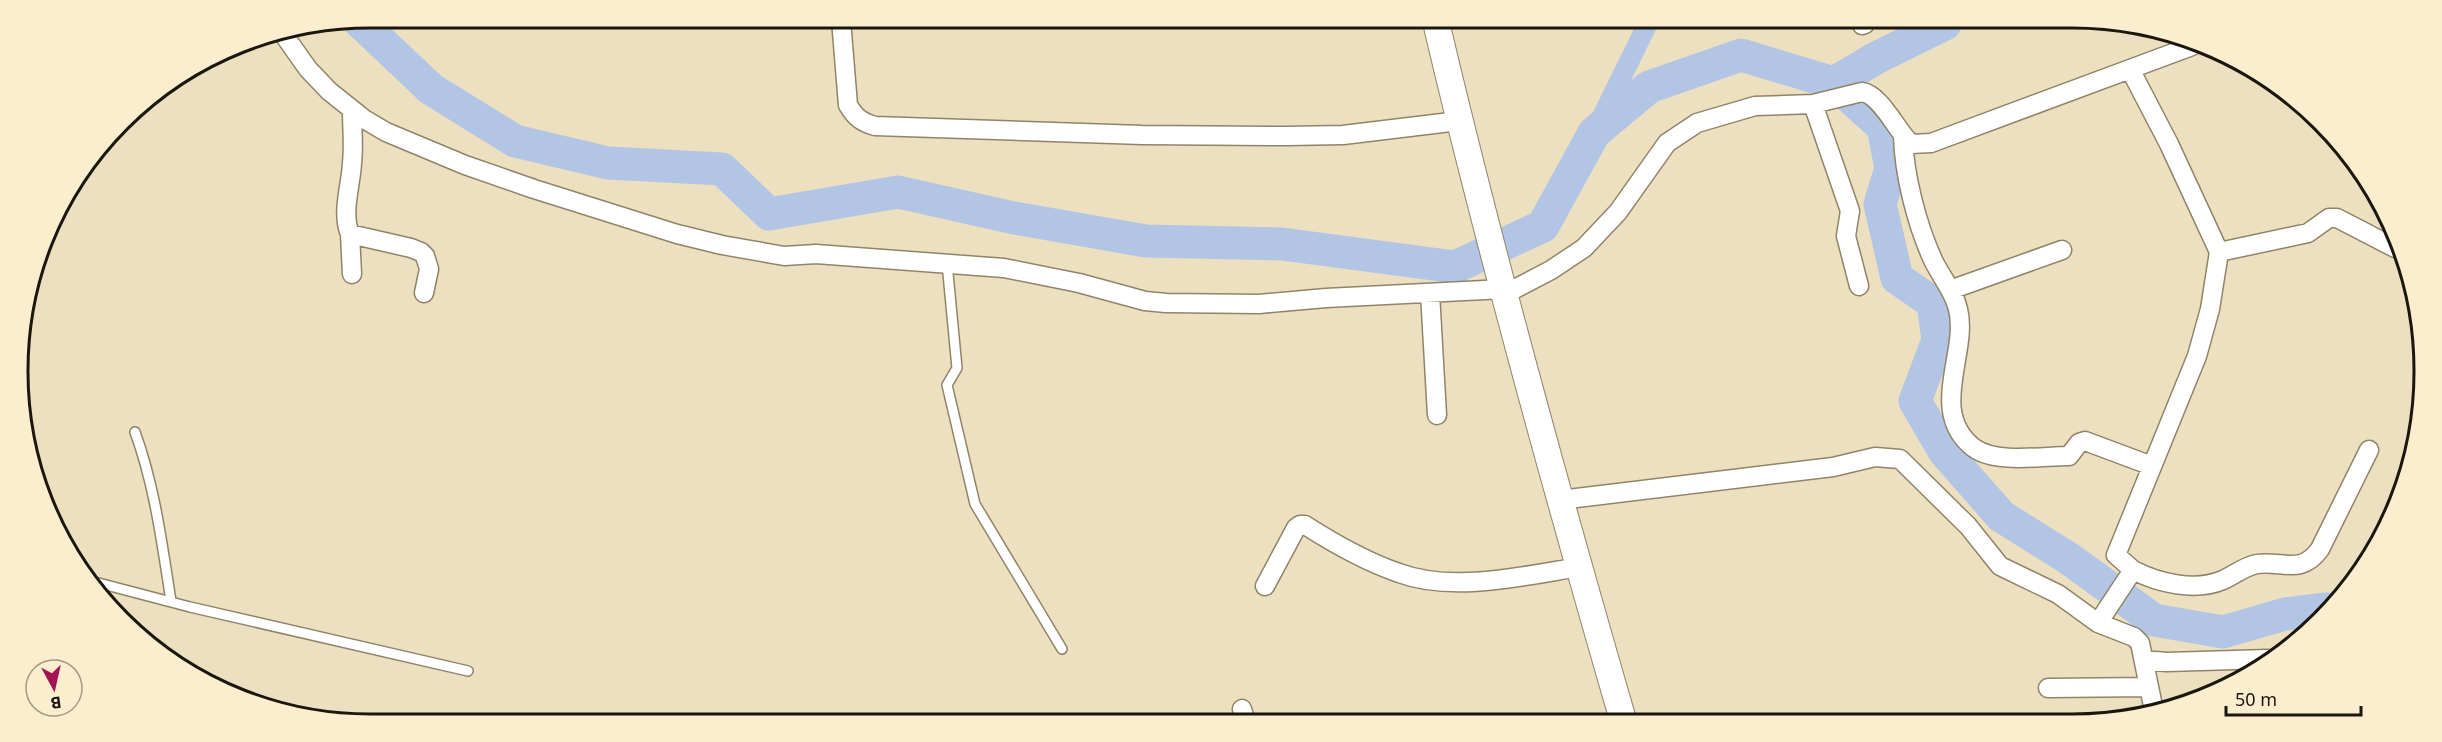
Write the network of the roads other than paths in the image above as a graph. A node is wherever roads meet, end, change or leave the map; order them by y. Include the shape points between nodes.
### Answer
1 (842, 28) edge
2 (1437, 28) edge
3 (287, 39) edge
4 (2185, 49) edge
5 (2131, 71) junction
6 (1824, 101) junction
7 (352, 111) junction
8 (1459, 121) junction
9 (1903, 136) junction
10 (350, 234) junction
11 (2389, 245) edge
12 (2062, 250) dead end
13 (2218, 252) junction
14 (947, 263) junction
15 (352, 274) dead end
16 (1859, 286) dead end
17 (1503, 288) junction
18 (1950, 290) junction
19 (424, 293) dead end
20 (1430, 293) junction
21 (1437, 415) dead end
22 (135, 432) dead end
23 (2369, 450) dead end
24 (2152, 466) junction
25 (1560, 500) junction
26 (1579, 567) junction
27 (2128, 577) junction
28 (102, 584) edge
29 (1266, 586) dead end
30 (171, 601) junction
31 (2101, 619) junction
32 (1062, 649) dead end
33 (2256, 659) edge
34 (2144, 660) junction
35 (468, 671) dead end
36 (2149, 687) junction
37 (2048, 688) dead end
38 (2152, 704) edge
39 (1621, 714) edge

1 - 8 street via 848,105 862,123 874,126 1287,136 1342,135
2 - 8 street
3 - 7 street via 308,69
4 - 5 street
5 - 9 street via 1930,143 1911,144
5 - 13 street
6 - 9 street via 1869,93
6 - 16 street via 1850,212 1846,237
6 - 17 street via 1755,106 1714,116 1681,132 1667,143 1618,212 1584,248 1551,270
7 - 10 street via 353,160 346,223
7 - 14 street via 408,142 465,165 688,237 784,256 816,254
8 - 17 street
9 - 18 street via 1906,169 1926,243
10 - 15 street
10 - 19 street via 421,252 429,269
11 - 13 street via 2337,218 2329,218 2308,233
12 - 18 street
13 - 24 street via 2210,309 2197,356
14 - 20 street via 1039,274 1166,303 1259,304
14 - 32 lane via 957,368 947,385 975,504
17 - 20 street
17 - 25 street
18 - 24 street via 1960,326 1951,402 1959,428 1974,448 2007,457 2068,456 2085,441
20 - 21 street
22 - 30 lane via 153,493
23 - 27 street via 2320,549 2310,561 2287,566 2253,564 2222,581 2202,585
24 - 27 street via 2116,555
25 - 26 street
25 - 31 street via 1893,457 1910,466 2000,566
26 - 29 street via 1519,577 1434,580 1400,574 1300,525
26 - 39 street
27 - 31 street
28 - 30 lane
30 - 35 lane
31 - 34 street via 2134,637 2143,648
33 - 34 street
34 - 36 street
36 - 37 street
36 - 38 street

